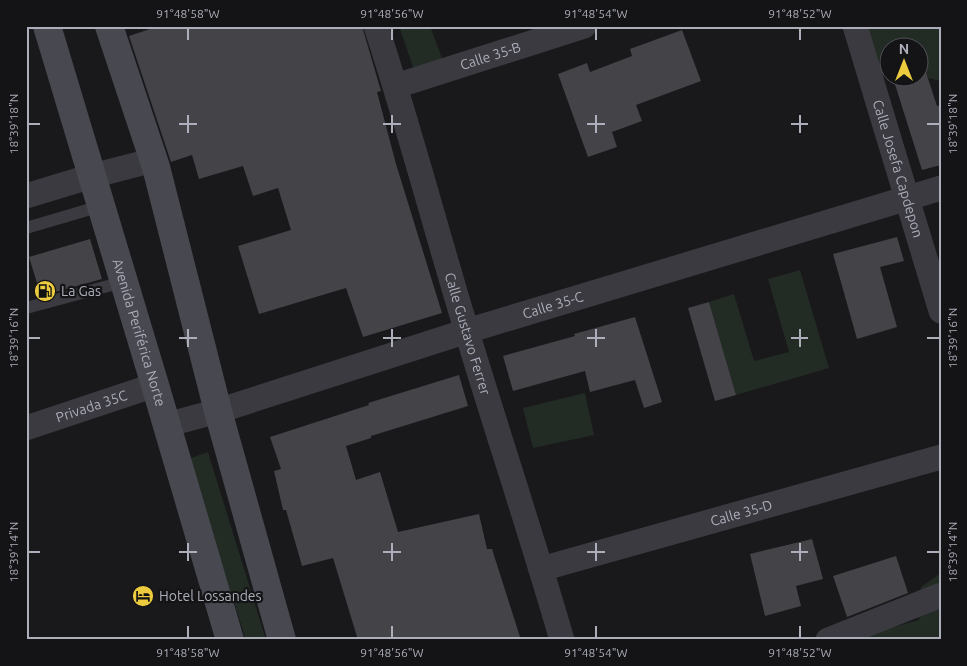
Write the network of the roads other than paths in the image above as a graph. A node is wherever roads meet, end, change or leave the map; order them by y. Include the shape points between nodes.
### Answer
1 (47, 26) edge
2 (109, 26) edge
3 (376, 26) edge
4 (584, 26) edge
5 (855, 26) edge
6 (396, 86) junction
7 (154, 160) junction
8 (92, 176) junction
9 (941, 188) edge
10 (26, 196) edge
11 (907, 198) junction
12 (101, 206) junction
13 (26, 228) edge
14 (123, 282) junction
15 (26, 308) edge
16 (941, 311) edge
17 (467, 331) junction
18 (155, 384) junction
19 (218, 411) junction
20 (166, 425) junction
21 (26, 428) edge
22 (941, 457) edge
23 (541, 569) junction
24 (941, 595) edge
25 (230, 640) edge
26 (282, 640) edge
27 (562, 640) edge
28 (828, 640) edge

1 - 8 main road, Avenida Periférica Norte
2 - 7 main road
3 - 6 street, Calle Gustavo Ferrer
4 - 6 street, Calle 35-B
5 - 11 street, Calle Josefa Capdepon
6 - 17 street, Calle Gustavo Ferrer
7 - 8 street
7 - 19 main road
8 - 10 street
8 - 12 main road, Avenida Periférica Norte
9 - 11 street, Calle 35-C
11 - 16 street, Calle Josefa Capdepon
11 - 17 street, Calle 35-C
12 - 13 lane
12 - 14 main road, Avenida Periférica Norte
14 - 15 lane
14 - 18 main road, Avenida Periférica Norte
17 - 19 street, Calle 35-C
17 - 23 street, Calle Gustavo Ferrer
18 - 20 main road, Avenida Periférica Norte
18 - 21 street, Privada 35C
19 - 20 street, Calle 35-C
19 - 26 main road
20 - 25 main road, Avenida Periférica Norte
22 - 23 street, Calle 35-D
23 - 27 street, Calle Gustavo Ferrer
24 - 28 street

